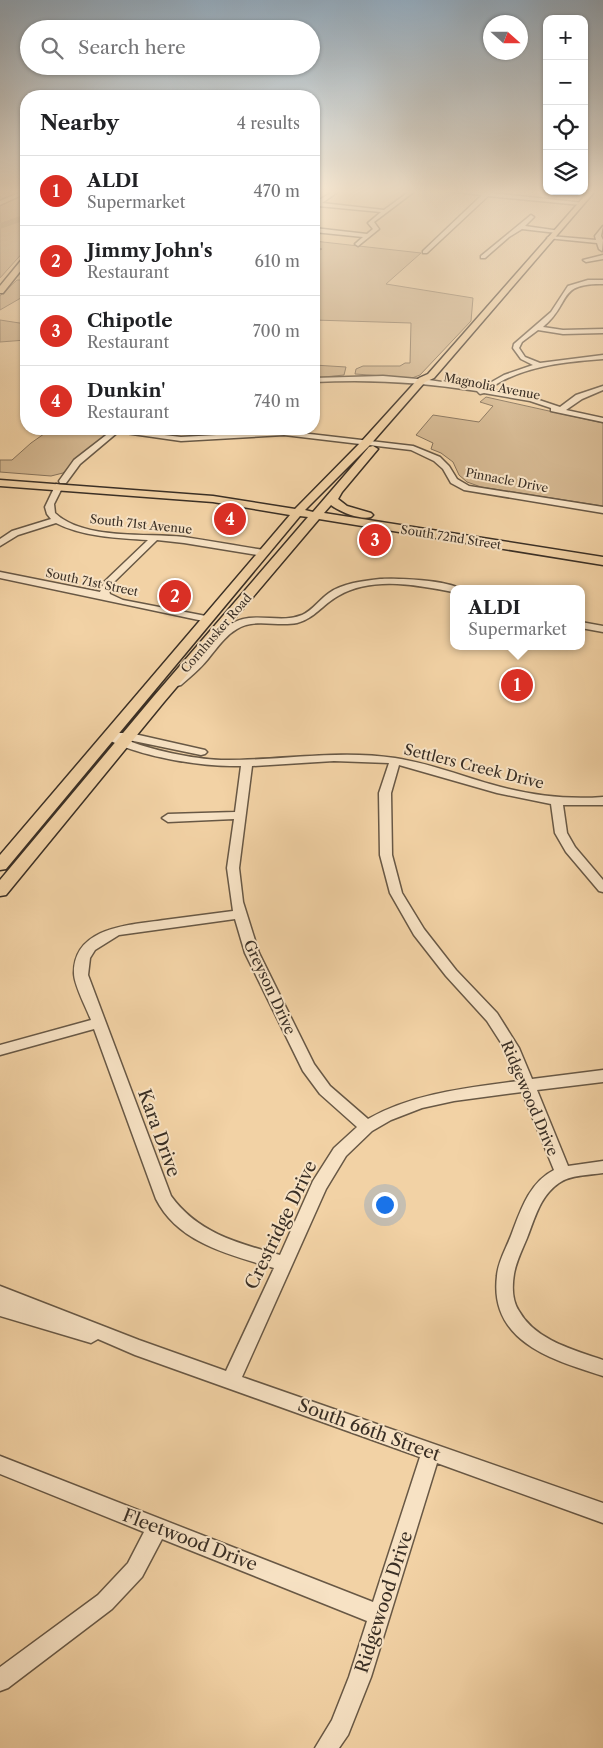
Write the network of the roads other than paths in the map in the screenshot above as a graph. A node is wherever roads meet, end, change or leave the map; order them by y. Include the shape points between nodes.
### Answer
1 (15, 273) edge
2 (521, 273) edge
3 (603, 282) edge
4 (0, 291) edge
5 (536, 328) junction
6 (603, 331) edge
7 (603, 357) edge
8 (540, 366) junction
9 (320, 380) edge
10 (424, 381) junction
11 (603, 388) edge
12 (481, 392) junction
13 (561, 410) junction
14 (603, 420) edge
15 (111, 435) edge
16 (156, 435) edge
17 (250, 435) edge
18 (299, 435) edge
19 (372, 445) junction
20 (0, 480) edge
21 (61, 484) junction
22 (320, 488) junction
23 (336, 491) junction
24 (276, 500) junction
25 (259, 506) junction
26 (301, 509) junction
27 (603, 510) edge
28 (318, 512) junction
29 (372, 516) junction
30 (56, 520) junction
31 (351, 521) junction
32 (285, 528) junction
33 (156, 537) junction
34 (0, 543) edge
35 (264, 553) junction
36 (603, 553) edge
37 (603, 561) edge
38 (0, 575) edge
39 (450, 588) edge
40 (106, 596) junction
41 (235, 611) junction
42 (208, 619) junction
43 (290, 621) junction
44 (585, 626) edge
45 (603, 629) edge
46 (162, 696) junction
47 (109, 736) junction
48 (126, 740) junction
49 (396, 761) junction
50 (247, 762) junction
51 (557, 801) junction
52 (603, 801) edge
53 (239, 815) junction
54 (168, 818) dead end
55 (1, 862) edge
56 (20, 867) junction
57 (603, 888) edge
58 (0, 891) edge
59 (240, 914) junction
60 (98, 1023) junction
61 (0, 1050) edge
62 (603, 1076) edge
63 (528, 1086) junction
64 (367, 1127) junction
65 (603, 1167) edge
66 (563, 1172) junction
67 (283, 1263) junction
68 (0, 1294) edge
69 (0, 1308) edge
70 (135, 1347) junction
71 (603, 1368) edge
72 (230, 1381) junction
73 (432, 1452) junction
74 (0, 1465) edge
75 (603, 1513) edge
76 (158, 1528) junction
77 (379, 1615) junction
78 (0, 1680) edge
79 (326, 1748) edge

1 - 4 main road
2 - 10 main road, Cornhusker Road
3 - 5 street via 577,283 568,287 549,318
5 - 6 street via 569,332
5 - 8 street via 516,348 523,358
7 - 8 street
8 - 12 street via 510,374 492,382
9 - 10 street, Magnolia Avenue via 371,376
10 - 12 street, Magnolia Avenue
10 - 19 main road, Cornhusker Road
11 - 13 street via 578,397
12 - 13 street, Magnolia Avenue
13 - 14 street, Magnolia Avenue
15 - 21 street via 77,462
16 - 17 street, Pinnacle Drive via 181,439
18 - 19 street, Pinnacle Drive
19 - 22 main road, Cornhusker Road
19 - 23 main road, Cornhusker Road
19 - 27 street, Pinnacle Drive via 410,454 421,452 437,459 454,481 467,488
20 - 21 main road, South 72nd Street
21 - 24 main road, South 72nd Street via 166,487
21 - 25 main road, South 72nd Street
21 - 30 street via 49,509
22 - 24 main road via 300,499
22 - 26 main road, Cornhusker Road
23 - 28 main road, Cornhusker Road
23 - 29 main road via 333,499 336,504
24 - 26 main road, South 72nd Street
25 - 26 main road, South 72nd Street
25 - 32 main road via 285,516
26 - 28 main road, South 72nd Street
26 - 32 main road, Cornhusker Road
28 - 29 main road, South 72nd Street
28 - 31 main road, South 72nd Street
28 - 41 main road, Cornhusker Road
29 - 36 main road, South 72nd Street
30 - 33 street, South 71st Avenue via 86,531
30 - 34 street via 15,533
31 - 37 main road, South 72nd Street
31 - 41 main road via 328,521 314,526 256,596
32 - 35 main road, Cornhusker Road
33 - 35 street, South 71st Avenue
33 - 40 street via 107,584
35 - 42 main road, Cornhusker Road
38 - 40 street, South 71st Street
39 - 43 street via 399,580 360,585 327,599 308,616
40 - 42 street, South 71st Street via 121,602
41 - 43 street
41 - 46 main road, Cornhusker Road
42 - 46 main road via 212,625 183,660
42 - 47 main road, Cornhusker Road
43 - 46 street via 250,621 233,626
44 - 45 street
46 - 48 main road, Cornhusker Road
47 - 48 street, Settlers Creek Drive
47 - 55 main road, Cornhusker Road
48 - 50 street, Settlers Creek Drive via 205,761
48 - 56 main road, Cornhusker Road
49 - 50 street, Settlers Creek Drive via 355,758
49 - 51 street, Settlers Creek Drive via 441,771 509,793
49 - 63 street, Ridgewood Drive via 385,793 386,855 396,893 419,932 492,1017 512,1048
50 - 53 street, Greyson Drive
51 - 52 street, Settlers Creek Drive
51 - 57 street via 561,833 570,849
53 - 54 street
53 - 59 street, Greyson Drive via 233,868
55 - 56 street
56 - 58 main road, Cornhusker Road
59 - 60 street, Kara Drive via 117,931 101,938 88,949 81,962 81,975
59 - 64 street, Greyson Drive via 252,953 308,1067 325,1090
60 - 61 street
60 - 67 street, Kara Drive via 170,1210 194,1232
62 - 63 street, Crestridge Drive
63 - 64 street, Crestridge Drive via 454,1095 420,1103
63 - 66 street, Ridgewood Drive
64 - 67 street, Crestridge Drive via 329,1167
65 - 66 street
66 - 71 street, Ridgewood Drive via 545,1184 533,1201 505,1275 506,1298 521,1329 539,1344
67 - 72 street, Crestridge Drive
68 - 70 street, South 66th Street
69 - 70 street, South 66th Street
70 - 72 street, South 66th Street
72 - 73 street, South 66th Street
73 - 75 street, South 66th Street
73 - 77 street, Ridgewood Drive
74 - 76 street, Fleetwood Drive
76 - 77 street, Fleetwood Drive
76 - 78 street via 135,1570 104,1602
77 - 79 street, Ridgewood Drive via 360,1677 340,1727

